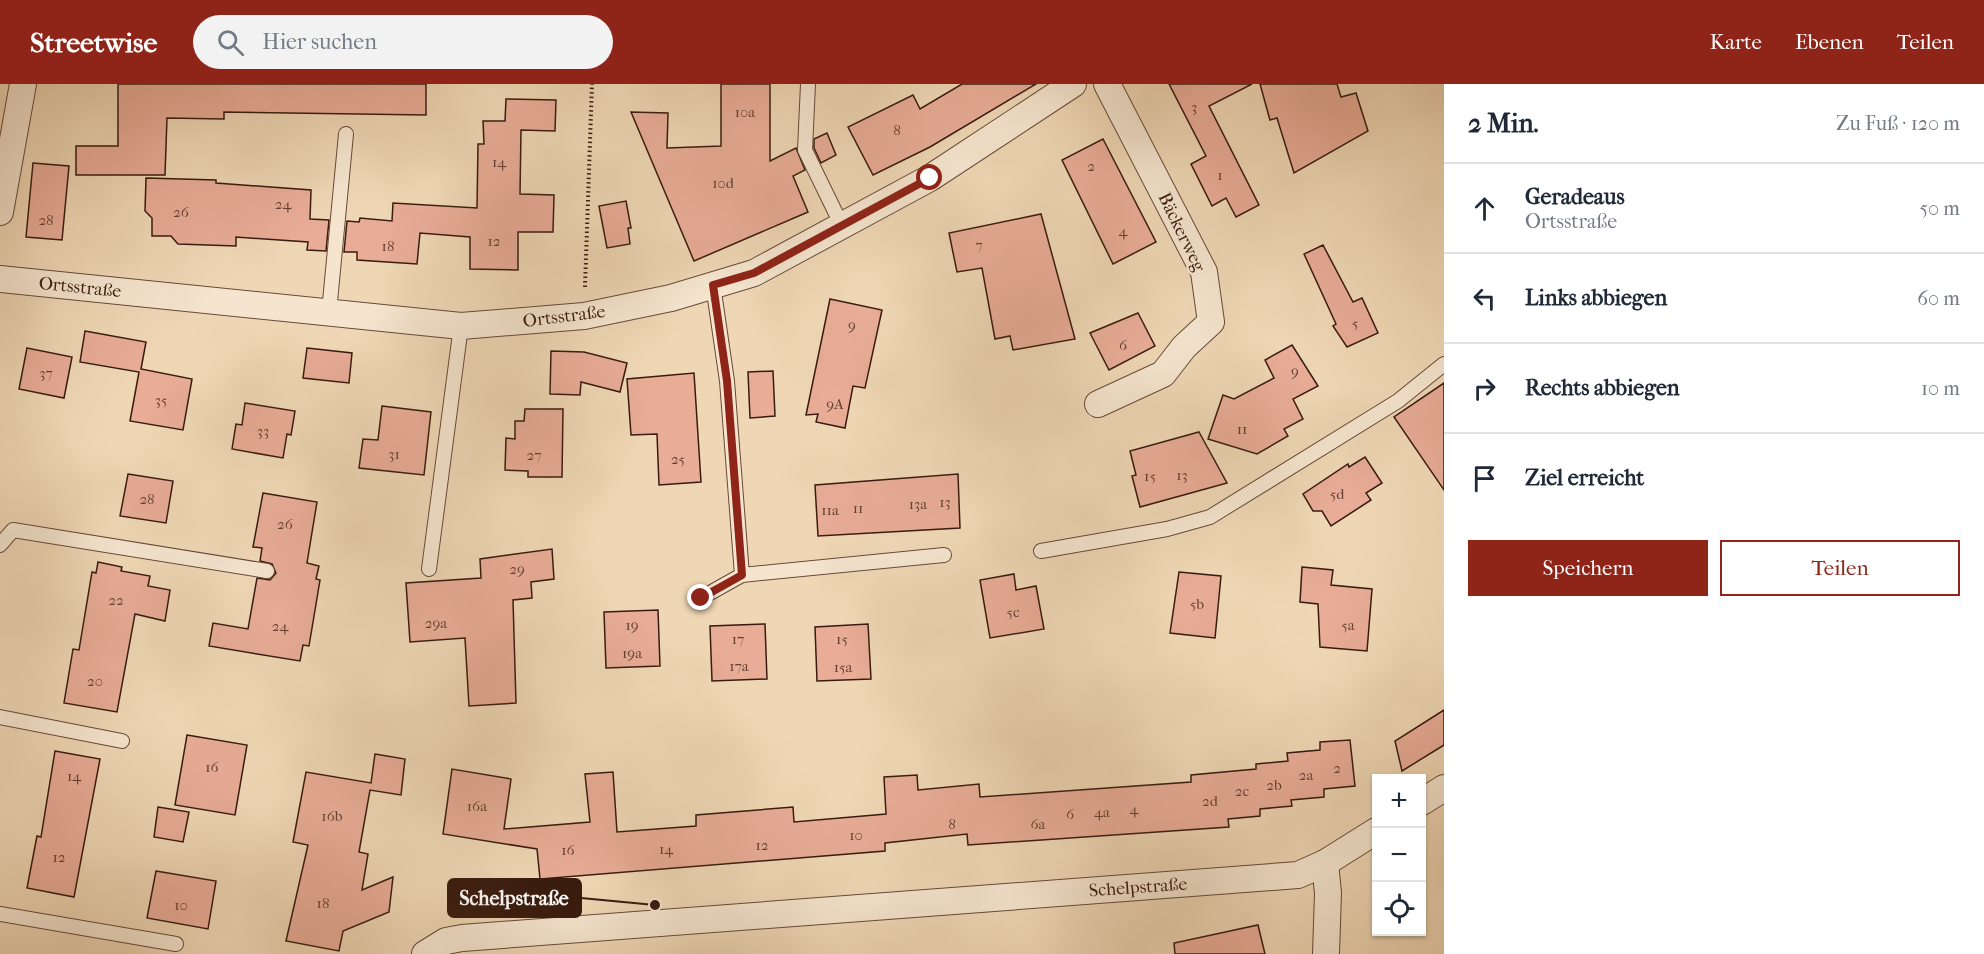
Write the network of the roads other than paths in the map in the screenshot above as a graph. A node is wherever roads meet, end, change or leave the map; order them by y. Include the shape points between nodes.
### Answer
1 (23, 84) edge
2 (808, 84) edge
3 (1073, 84) edge
4 (1107, 84) edge
5 (346, 134) dead end
6 (0, 212) edge
7 (842, 226) junction
8 (0, 279) edge
9 (713, 285) junction
10 (329, 312) junction
11 (461, 326) junction
12 (1444, 364) edge
13 (1098, 404) dead end
14 (0, 545) edge
15 (1041, 551) dead end
16 (944, 555) dead end
17 (429, 569) dead end
18 (267, 571) dead end
19 (742, 575) junction
20 (701, 598) dead end
21 (0, 717) edge
22 (122, 741) dead end
23 (1444, 788) edge
24 (1426, 799) edge
25 (1372, 834) edge
26 (1325, 863) junction
27 (0, 914) edge
28 (176, 944) dead end
29 (425, 954) edge
30 (1326, 954) edge

1 - 6 street
2 - 7 lane via 805,150
3 - 7 street, Ortsstraße via 930,178
4 - 13 street, Bäckerweg via 1204,272 1211,322 1163,374
5 - 10 lane
7 - 9 street, Ortsstraße via 754,273
8 - 10 street, Ortsstraße
9 - 11 street, Ortsstraße via 584,316
9 - 19 lane via 727,381
10 - 11 street, Ortsstraße
11 - 17 lane
12 - 15 lane via 1398,400 1210,517 1167,529
14 - 18 lane via 13,530
16 - 19 lane
19 - 20 lane
21 - 22 lane
23 - 24 street
25 - 26 street, Schelpstraße
26 - 29 street, Schelpstraße via 1286,876 462,938 446,941
26 - 30 street
27 - 28 lane

